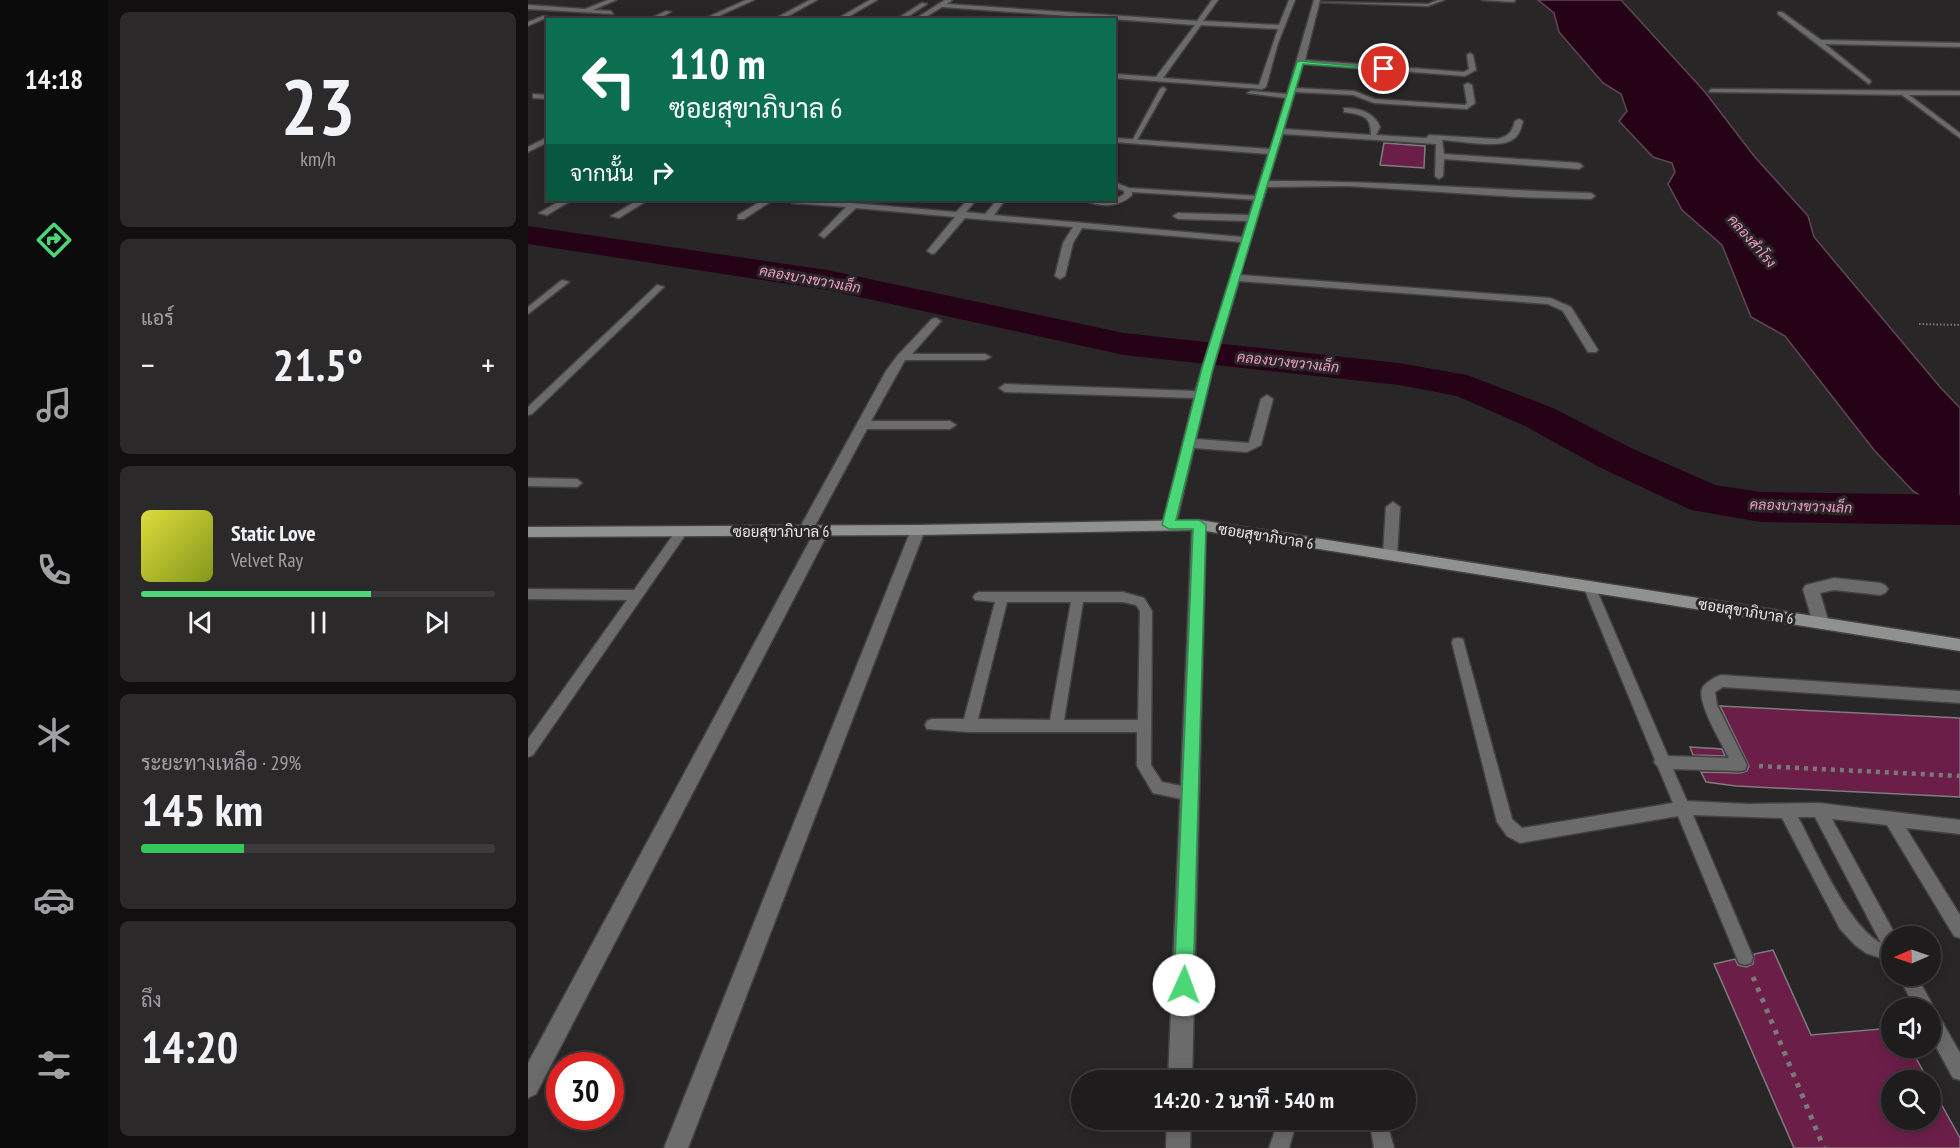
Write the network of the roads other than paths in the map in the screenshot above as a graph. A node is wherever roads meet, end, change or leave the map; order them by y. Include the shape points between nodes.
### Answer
1 (540, 0) edge
2 (613, 0) edge
3 (751, 0) edge
4 (814, 0) edge
5 (874, 0) edge
6 (931, 0) edge
7 (949, 0) edge
8 (1215, 0) edge
9 (1292, 0) edge
10 (1442, 0) edge
11 (1484, 0) edge
12 (1317, 1) edge
13 (1513, 1) edge
14 (942, 5) junction
15 (528, 6) edge
16 (586, 11) junction
17 (668, 12) dead end
18 (1780, 13) dead end
19 (528, 16) edge
20 (545, 17) junction
21 (554, 18) dead end
22 (606, 18) edge
23 (654, 18) edge
24 (709, 18) edge
25 (779, 18) edge
26 (842, 18) edge
27 (901, 18) edge
28 (919, 18) edge
29 (1198, 23) junction
30 (528, 24) edge
31 (1283, 26) junction
32 (1292, 26) dead end
33 (1820, 42) junction
34 (1960, 45) edge
35 (1470, 55) dead end
36 (1300, 62) junction
37 (1116, 76) edge
38 (1158, 79) junction
39 (1869, 82) dead end
40 (1116, 84) edge
41 (1468, 85) dead end
42 (1163, 88) dead end
43 (1711, 91) dead end
44 (1291, 93) junction
45 (1903, 93) junction
46 (1960, 93) edge
47 (536, 96) dead end
48 (546, 97) edge
49 (1347, 110) dead end
50 (1519, 121) dead end
51 (1279, 129) junction
52 (1374, 133) junction
53 (1960, 136) edge
54 (546, 140) edge
55 (1116, 140) edge
56 (1133, 142) junction
57 (528, 150) edge
58 (1272, 152) junction
59 (1440, 156) junction
60 (1579, 166) dead end
61 (1439, 176) dead end
62 (1263, 184) junction
63 (1116, 185) edge
64 (1128, 190) junction
65 (1591, 196) dead end
66 (1259, 198) junction
67 (566, 201) edge
68 (642, 201) edge
69 (767, 201) edge
70 (817, 201) edge
71 (902, 201) edge
72 (971, 201) edge
73 (1000, 201) edge
74 (1093, 201) edge
75 (854, 205) junction
76 (895, 208) junction
77 (543, 213) dead end
78 (961, 214) junction
79 (616, 216) dead end
80 (988, 216) junction
81 (1178, 216) dead end
82 (741, 217) dead end
83 (1254, 218) junction
84 (1079, 225) junction
85 (824, 235) dead end
86 (1248, 240) junction
87 (932, 251) dead end
88 (1060, 276) dead end
89 (1236, 278) junction
90 (566, 282) dead end
91 (660, 287) dead end
92 (528, 311) edge
93 (936, 321) dead end
94 (1592, 350) dead end
95 (902, 357) junction
96 (985, 357) dead end
97 (1005, 388) dead end
98 (1201, 395) junction
99 (1266, 399) dead end
100 (528, 412) edge
101 (862, 425) junction
102 (950, 425) dead end
103 (1189, 443) junction
104 (528, 482) edge
105 (577, 483) dead end
106 (1393, 507) dead end
107 (1169, 525) junction
108 (1199, 525) junction
109 (918, 530) junction
110 (682, 531) junction
111 (814, 531) junction
112 (528, 532) edge
113 (1390, 555) junction
114 (1589, 586) junction
115 (1880, 589) dead end
116 (528, 594) edge
117 (638, 595) junction
118 (979, 597) dead end
119 (1002, 597) junction
120 (1078, 597) junction
121 (1821, 623) junction
122 (1458, 643) dead end
123 (1960, 645) edge
124 (1960, 697) edge
125 (932, 725) dead end
126 (969, 726) junction
127 (1056, 726) junction
128 (1143, 726) junction
129 (528, 751) edge
130 (1661, 762) junction
131 (1191, 794) junction
132 (1684, 808) junction
133 (1785, 809) junction
134 (1819, 810) junction
135 (1892, 819) junction
136 (1960, 827) edge
137 (1881, 926) edge
138 (1960, 930) edge
139 (1881, 952) edge
140 (1745, 957) road end
141 (1941, 1037) edge
142 (1180, 1070) edge
143 (1960, 1071) edge
144 (528, 1086) edge
145 (1179, 1130) edge
146 (1285, 1130) edge
147 (1380, 1130) edge
148 (676, 1148) edge
149 (1178, 1148) edge
150 (1279, 1148) edge
151 (1384, 1148) edge

1 - 15 street
2 - 16 street
3 - 24 street
4 - 25 street
5 - 26 street
6 - 27 street
7 - 14 street
8 - 29 street
9 - 31 street
10 - 12 lane via 1428,5
11 - 13 lane
12 - 36 street via 1306,26
14 - 28 street
14 - 29 street
15 - 16 street
16 - 22 street via 612,14
17 - 23 street
18 - 33 lane
19 - 20 street
20 - 21 street
20 - 30 street
29 - 31 street
29 - 38 street
31 - 32 street
31 - 38 street via 1262,87
33 - 34 lane
33 - 39 lane
35 - 36 street via 1473,70 1465,74
36 - 44 street
37 - 38 street
40 - 44 street
41 - 44 street via 1470,105 1462,107 1374,101 1354,93
42 - 56 lane
43 - 45 lane
44 - 51 street
45 - 46 lane
45 - 53 lane
47 - 48 street
49 - 52 street via 1373,119
50 - 52 street via 1516,132 1503,140
51 - 52 street
51 - 58 street
51 - 59 street via 1439,141
54 - 57 lane
55 - 56 street
56 - 58 street
58 - 62 street
59 - 60 street
59 - 61 street
62 - 65 street via 1348,183
62 - 66 street
63 - 64 lane
64 - 66 lane
64 - 74 lane via 1124,199 1116,202
66 - 83 street
67 - 77 street
68 - 79 street
69 - 82 street
70 - 75 street
71 - 76 street
72 - 78 street
73 - 80 street
75 - 76 street
75 - 85 street
76 - 78 street
78 - 80 street
78 - 87 street
80 - 84 street
81 - 83 street
83 - 86 street
84 - 86 street
84 - 88 street via 1068,243
86 - 89 street
89 - 94 street via 1550,301 1567,309
89 - 98 street
90 - 92 lane
91 - 100 lane
93 - 95 street
95 - 96 street
95 - 101 street
97 - 98 street
98 - 103 street
99 - 103 street via 1255,445 1247,448
101 - 102 street
101 - 111 street
103 - 107 street
104 - 105 lane
106 - 113 street
107 - 108 street, ซอยสุขาภิบาล 6
107 - 109 street, ซอยสุขาภิบาล 6
108 - 113 street, ซอยสุขาภิบาล 6
108 - 131 street
109 - 111 street, ซอยสุขาภิบาล 6
109 - 148 street
110 - 111 street, ซอยสุขาภิบาล 6
110 - 112 street, ซอยสุขาภิบาล 6
110 - 117 lane
111 - 144 street
113 - 114 street, ซอยสุขาภิบาล 6
114 - 121 street, ซอยสุขาภิบาล 6
114 - 130 lane
115 - 121 street via 1821,585 1811,590
116 - 117 lane
117 - 129 lane
118 - 119 lane
119 - 120 lane
119 - 126 lane
120 - 127 lane
120 - 128 lane via 1124,597 1140,601 1146,611
121 - 123 street, ซอยสุขาภิบาล 6
122 - 132 lane via 1505,822 1512,831 1520,836
124 - 130 lane via 1721,681 1708,690 1710,705 1740,765
125 - 126 lane
126 - 127 lane
127 - 128 lane
128 - 131 lane via 1144,766 1150,779 1158,788
130 - 132 lane
131 - 142 street
132 - 133 lane
132 - 140 lane
133 - 134 lane
133 - 139 lane via 1846,923 1859,939
134 - 135 lane
134 - 137 lane
135 - 136 lane
135 - 138 lane
141 - 143 lane
145 - 149 street
146 - 150 lane
147 - 151 lane

